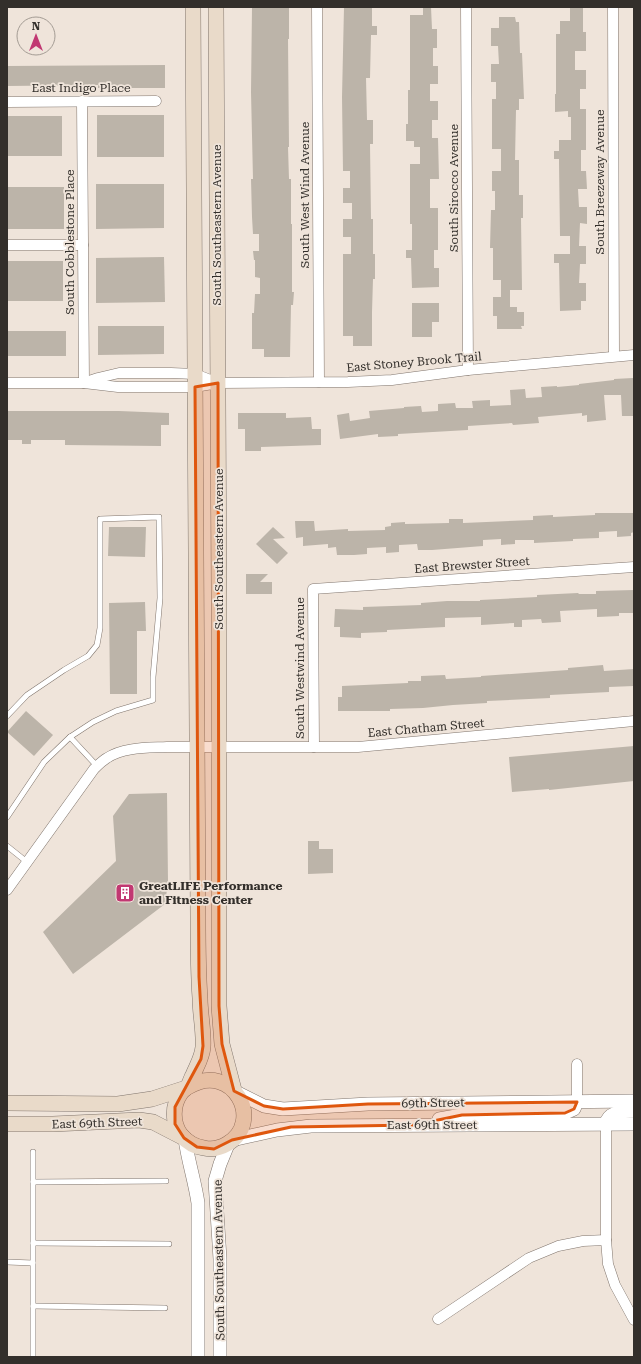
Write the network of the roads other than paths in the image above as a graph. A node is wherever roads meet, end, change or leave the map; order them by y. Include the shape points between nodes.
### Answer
1 (193, 7) edge
2 (216, 7) edge
3 (317, 7) edge
4 (466, 7) edge
5 (613, 7) edge
6 (82, 101) junction
7 (156, 101) dead end
8 (7, 102) edge
9 (7, 245) edge
10 (83, 245) junction
11 (634, 355) edge
12 (614, 356) junction
13 (468, 370) junction
14 (195, 381) junction
15 (319, 382) junction
16 (7, 383) edge
17 (84, 383) junction
18 (218, 383) junction
19 (634, 567) edge
20 (313, 589) joint
21 (7, 716) edge
22 (634, 721) edge
23 (70, 737) junction
24 (197, 747) junction
25 (220, 747) junction
26 (314, 747) junction
27 (97, 766) junction
28 (7, 817) edge
29 (7, 846) edge
30 (27, 862) junction
31 (7, 890) edge
32 (577, 1064) dead end
33 (187, 1088) junction
34 (235, 1091) junction
35 (634, 1101) edge
36 (577, 1102) junction
37 (7, 1103) edge
38 (634, 1111) edge
39 (7, 1124) edge
40 (606, 1124) junction
41 (634, 1124) edge
42 (414, 1126) junction
43 (184, 1139) junction
44 (231, 1141) junction
45 (33, 1152) dead end
46 (166, 1181) dead end
47 (33, 1182) junction
48 (606, 1240) junction
49 (33, 1243) junction
50 (169, 1244) dead end
51 (7, 1262) edge
52 (33, 1263) junction
53 (33, 1306) junction
54 (166, 1308) dead end
55 (438, 1319) dead end
56 (634, 1320) edge
57 (33, 1357) edge
58 (198, 1357) edge
59 (220, 1357) edge

1 - 14 main road, South Southeastern Avenue
2 - 18 main road, South Southeastern Avenue
3 - 15 street, South West Wind Avenue
4 - 13 street, South Sirocco Avenue
5 - 12 street, South Breezeway Avenue
6 - 7 street, East Indigo Place
6 - 8 street, East Indigo Place
6 - 10 street, South Cobblestone Place
9 - 10 street
10 - 17 street, South Cobblestone Place
11 - 12 street, East Stoney Brook Trail
12 - 13 street, East Stoney Brook Trail
13 - 15 street, East Stoney Brook Trail via 392,380
14 - 17 street via 118,388
14 - 17 street via 118,374
14 - 18 street
14 - 24 main road, South Southeastern Avenue
15 - 18 street, East Stoney Brook Trail
16 - 17 street
18 - 25 main road, South Southeastern Avenue
19 - 20 street, East Brewster Street
20 - 26 street, South Westwind Avenue
21 - 23 lane via 27,694 88,656 97,645 100,628 100,520 159,518 160,598 153,700 116,711 92,722
22 - 26 street, East Chatham Street via 380,745
23 - 27 lane
23 - 28 lane via 44,762
24 - 25 street, East Chatham Street
24 - 27 street, East Chatham Street via 136,748 107,758
24 - 33 main road, South Southeastern Avenue via 198,977 203,1046 201,1059
25 - 26 street, East Chatham Street
25 - 34 main road, South Southeastern Avenue via 219,1006 222,1044
27 - 30 street
29 - 30 lane
30 - 31 street
32 - 36 street
33 - 34 main road via 199,1081 211,1080 223,1083
33 - 37 main road, East 69th Street via 118,1104
33 - 43 main road via 177,1099 174,1116 178,1132
34 - 36 street, 69th Street via 264,1106 283,1110 368,1104
34 - 44 main road via 244,1113 241,1128
35 - 36 street, 69th Street
36 - 42 street via 574,1109 565,1112 462,1115
38 - 40 street via 613,1114
39 - 43 main road, East 69th Street via 139,1120 153,1122
40 - 41 street, East 69th Street
40 - 42 street, East 69th Street
40 - 48 street
42 - 44 street, East 69th Street via 291,1127
43 - 44 main road via 206,1149 222,1146
43 - 58 street, South Southeastern Avenue via 198,1203
44 - 59 street, South Southeastern Avenue via 215,1181 220,1259
45 - 47 lane
46 - 47 lane
47 - 49 lane
48 - 55 street via 558,1246 528,1258
48 - 56 street via 608,1264 615,1286
49 - 50 lane
49 - 52 lane
51 - 52 lane
52 - 53 lane
53 - 54 lane
53 - 57 lane

